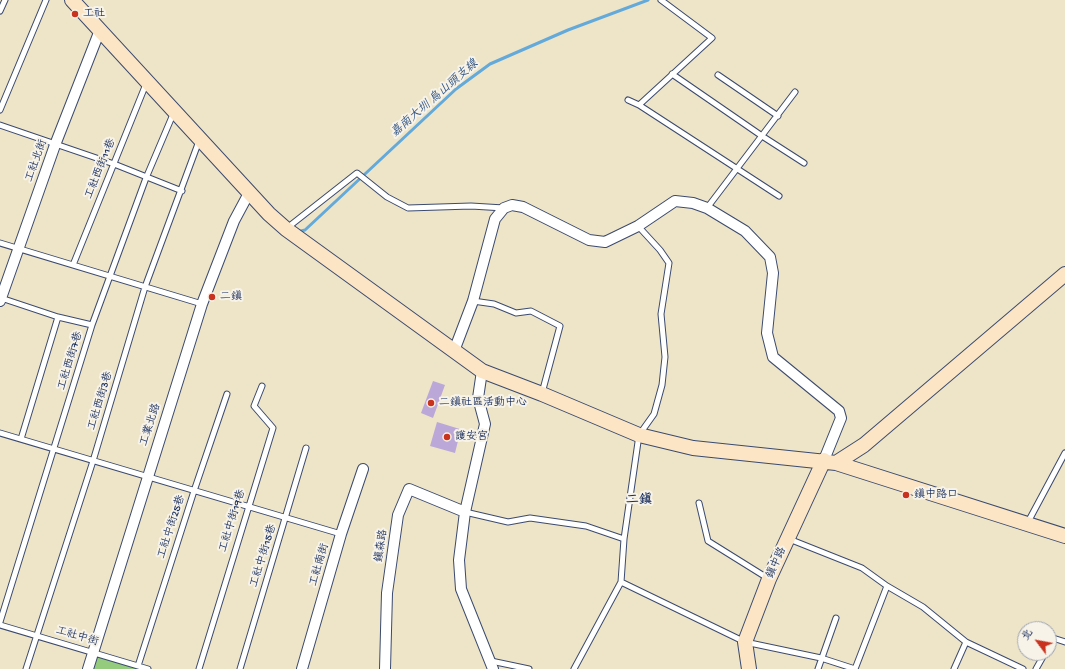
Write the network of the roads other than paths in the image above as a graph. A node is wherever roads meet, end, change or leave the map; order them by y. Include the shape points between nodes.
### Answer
1 (5, 0) edge
2 (46, 0) edge
3 (72, 0) edge
4 (661, 0) edge
5 (0, 11) edge
6 (100, 30) junction
7 (672, 74) junction
8 (718, 75) dead end
9 (147, 81) junction
10 (795, 92) dead end
11 (628, 100) dead end
12 (639, 105) junction
13 (0, 110) edge
14 (174, 111) junction
15 (778, 116) junction
16 (0, 125) edge
17 (762, 136) junction
18 (200, 140) junction
19 (55, 145) junction
20 (804, 162) dead end
21 (114, 164) junction
22 (737, 170) junction
23 (146, 178) junction
24 (182, 191) junction
25 (249, 193) junction
26 (779, 196) dead end
27 (504, 208) junction
28 (707, 208) junction
29 (638, 226) junction
30 (286, 229) junction
31 (0, 243) edge
32 (18, 249) junction
33 (73, 265) junction
34 (1065, 274) edge
35 (110, 276) junction
36 (145, 287) junction
37 (1, 300) edge
38 (473, 301) junction
39 (202, 304) junction
40 (58, 317) junction
41 (92, 325) junction
42 (454, 351) junction
43 (482, 371) junction
44 (262, 386) dead end
45 (227, 394) dead end
46 (542, 394) junction
47 (0, 433) edge
48 (639, 435) junction
49 (21, 439) junction
50 (306, 448) dead end
51 (55, 449) junction
52 (1065, 453) edge
53 (93, 461) junction
54 (830, 461) junction
55 (363, 469) dead end
56 (147, 477) junction
57 (194, 491) junction
58 (699, 503) dead end
59 (248, 507) junction
60 (465, 512) junction
61 (286, 518) junction
62 (1027, 524) junction
63 (341, 534) junction
64 (1065, 536) edge
65 (787, 538) junction
66 (624, 539) junction
67 (769, 579) junction
68 (622, 582) junction
69 (887, 586) junction
70 (836, 618) dead end
71 (0, 622) edge
72 (0, 625) edge
73 (36, 636) junction
74 (745, 642) junction
75 (966, 642) junction
76 (93, 653) junction
77 (821, 658) junction
78 (492, 665) edge
79 (138, 666) junction
80 (26, 669) edge
81 (88, 669) edge
82 (148, 669) edge
83 (199, 669) edge
84 (240, 669) edge
85 (302, 669) edge
86 (385, 669) edge
87 (529, 669) edge
88 (574, 669) edge
89 (749, 669) edge
90 (818, 669) edge
91 (855, 669) edge
92 (954, 669) edge
93 (1023, 669) edge

1 - 5 lane
2 - 13 lane
3 - 6 street
4 - 7 lane via 712,38
6 - 9 street
6 - 19 street, 工社北街
7 - 12 lane
7 - 17 lane
8 - 15 lane
9 - 14 street
9 - 21 lane, 工社西街11巷
10 - 15 lane
11 - 12 lane
12 - 22 lane
14 - 18 street
14 - 23 lane, 工社西街7巷
15 - 17 lane
16 - 19 lane
17 - 20 lane
17 - 22 lane
18 - 24 lane, 工社西街3巷
18 - 25 street
19 - 21 lane
19 - 32 street, 工社北街
21 - 23 lane
21 - 33 lane, 工社西街11巷
22 - 26 lane
22 - 28 lane
23 - 24 lane
23 - 35 lane, 工社西街7巷
24 - 36 lane, 工社西街3巷
25 - 30 street
25 - 39 street, 工業北路 via 234,221
27 - 29 street via 512,204 523,207 589,240 605,242
27 - 30 lane via 408,208 387,197 357,173
27 - 38 street via 495,219
28 - 29 street via 693,203 675,202
28 - 54 street via 745,231 770,257 773,273 767,333 773,357 838,412 841,418
29 - 48 lane via 669,263 661,314 665,357 662,385 654,414
30 - 42 street
31 - 32 lane
32 - 33 lane
32 - 37 street, 工社北街
33 - 35 lane
34 - 54 street via 864,445
35 - 36 lane
35 - 41 lane, 工社西街7巷
36 - 39 lane
36 - 53 lane, 工社西街3巷
37 - 40 lane
38 - 42 street
38 - 46 lane via 494,304 516,313 531,311 560,326
39 - 56 street, 工業北路
40 - 41 lane
40 - 49 lane
41 - 51 lane, 工社西街7巷
42 - 43 street
43 - 46 street
43 - 60 street via 478,398 484,424
44 - 59 lane, 工社中街19巷 via 254,406 273,428
45 - 57 lane, 工社中街25巷
46 - 48 street
47 - 49 lane
48 - 54 street via 693,448
48 - 66 lane
49 - 51 lane
50 - 61 lane, 工社中街15巷
51 - 53 lane
51 - 71 lane, 工社西街7巷
52 - 62 lane
53 - 56 lane
53 - 73 lane, 工社西街3巷
54 - 62 street
54 - 65 street, 鎮中路
55 - 63 street, 工社南街
56 - 57 lane
56 - 76 street, 工業北路
57 - 59 lane
57 - 79 lane, 工社中街25巷
58 - 67 lane via 708,541
59 - 61 lane
59 - 83 lane, 工社中街19巷
60 - 66 lane via 508,522 530,518 586,526
60 - 78 street via 459,560 461,589
60 - 86 street, 鎮森路 via 409,489 398,515 387,593
61 - 63 lane
61 - 84 lane, 工社中街15巷
62 - 64 street
63 - 85 street, 工社南街
65 - 67 street, 鎮中路
65 - 69 lane via 862,568
66 - 68 lane
67 - 74 street, 鎮中路
68 - 74 lane
68 - 88 lane
69 - 75 lane via 923,607
69 - 91 lane
70 - 77 lane
72 - 73 lane, 工社中街
73 - 76 lane, 工社中街
73 - 80 lane, 工社西街3巷
74 - 77 lane
74 - 89 street, 鎮中路
75 - 92 lane
75 - 93 lane
76 - 79 lane, 工社中街
76 - 81 street, 工業北路
77 - 90 lane
77 - 91 lane
78 - 87 lane
79 - 82 lane, 工社中街

